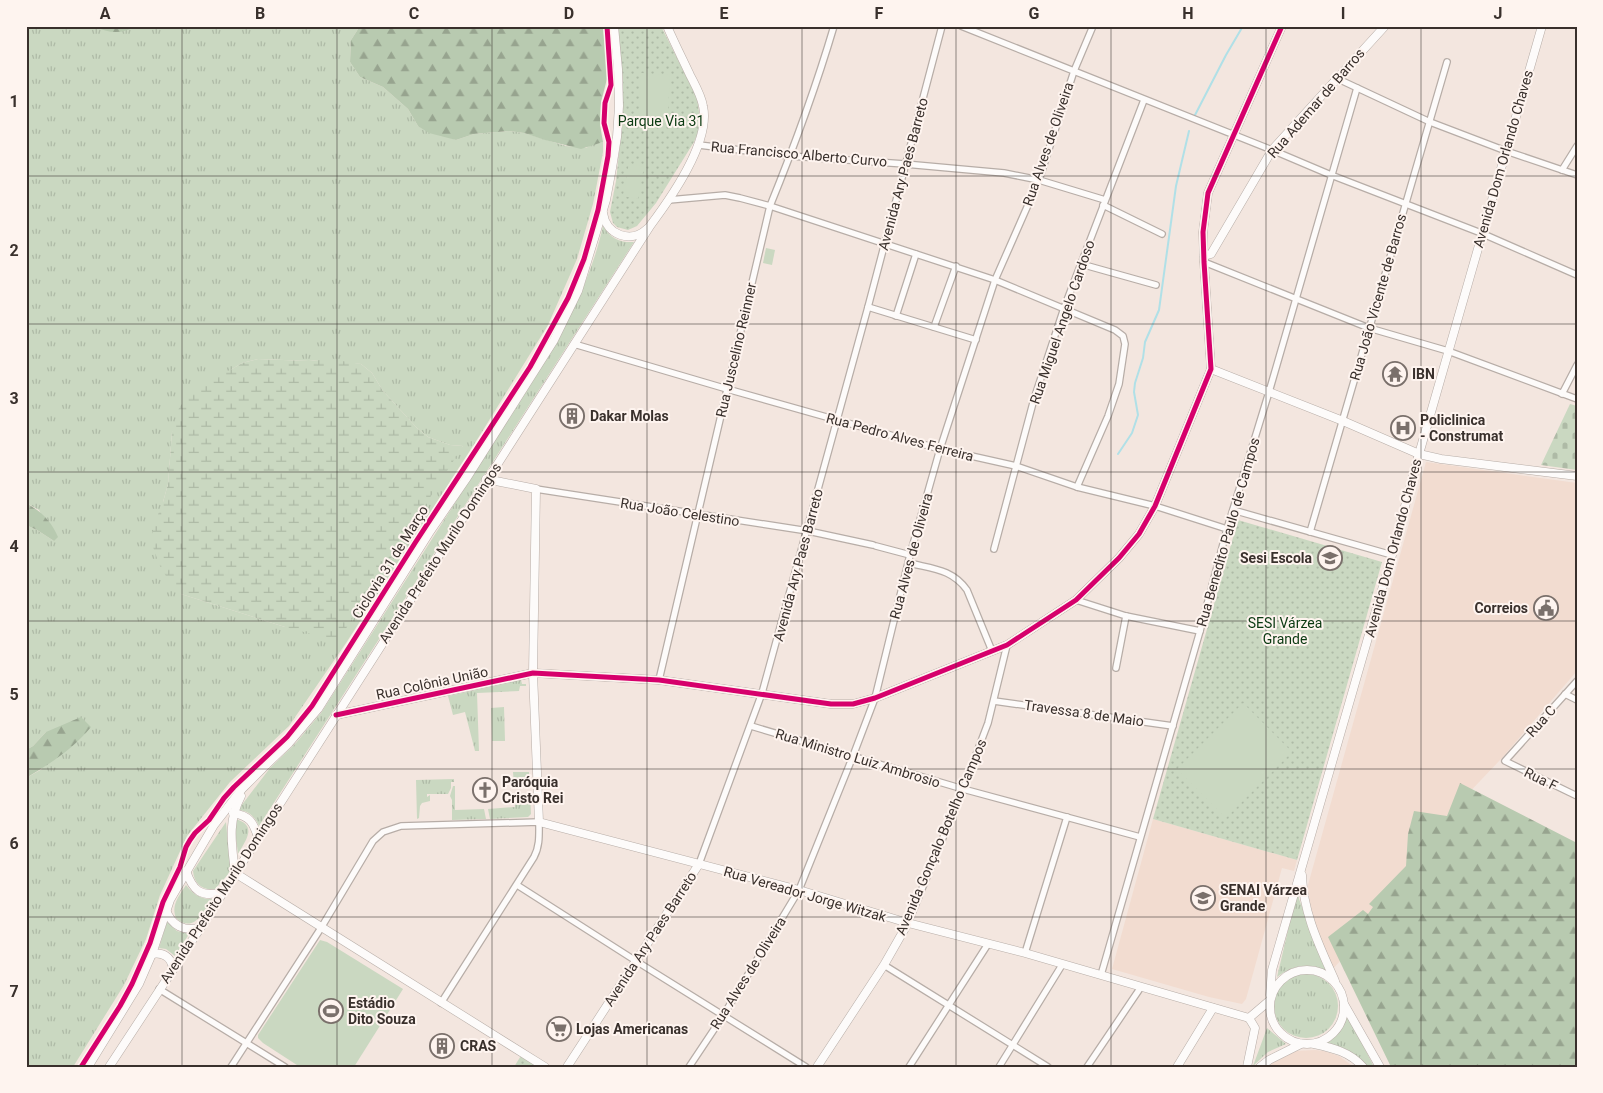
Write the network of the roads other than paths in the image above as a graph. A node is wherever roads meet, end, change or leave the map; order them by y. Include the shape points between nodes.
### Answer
1 (614, 26) edge
2 (666, 26) edge
3 (834, 26) edge
4 (942, 26) edge
5 (960, 26) edge
6 (1093, 26) edge
7 (1282, 26) edge
8 (1385, 26) edge
9 (1542, 26) edge
10 (1447, 62) dead end
11 (1074, 70) junction
12 (1336, 78) junction
13 (1357, 88) junction
14 (1144, 100) junction
15 (1430, 122) junction
16 (1232, 135) junction
17 (699, 145) junction
18 (1577, 146) edge
19 (1272, 150) junction
20 (1506, 151) junction
21 (790, 156) junction
22 (905, 164) junction
23 (1562, 170) junction
24 (1331, 175) junction
25 (1577, 175) edge
26 (1038, 180) junction
27 (669, 200) junction
28 (1104, 203) junction
29 (1405, 203) junction
30 (770, 206) junction
31 (603, 209) junction
32 (650, 226) junction
33 (1481, 233) junction
34 (1162, 234) dead end
35 (884, 245) junction
36 (916, 254) junction
37 (1204, 259) junction
38 (1081, 264) junction
39 (956, 266) junction
40 (1577, 275) edge
41 (995, 280) junction
42 (1156, 285) dead end
43 (1295, 298) junction
44 (868, 307) junction
45 (1064, 308) junction
46 (896, 316) junction
47 (934, 327) junction
48 (1369, 328) junction
49 (976, 340) junction
50 (574, 344) junction
51 (1448, 351) junction
52 (1577, 365) edge
53 (1211, 368) junction
54 (727, 389) junction
55 (1269, 392) junction
56 (1562, 394) junction
57 (1577, 399) edge
58 (836, 420) junction
59 (1343, 421) junction
60 (940, 449) junction
61 (1419, 454) junction
62 (1016, 466) junction
63 (1577, 476) edge
64 (486, 480) junction
65 (1077, 487) junction
66 (536, 489) junction
67 (1155, 506) junction
68 (1233, 510) junction
69 (699, 515) junction
70 (1226, 528) junction
71 (808, 531) junction
72 (1310, 532) junction
73 (994, 549) dead end
74 (1392, 555) junction
75 (910, 556) junction
76 (908, 563) junction
77 (1076, 600) junction
78 (1126, 616) junction
79 (1200, 631) junction
80 (1007, 645) junction
81 (992, 651) junction
82 (1116, 668) dead end
83 (532, 673) junction
84 (660, 680) junction
85 (1577, 681) edge
86 (762, 694) junction
87 (1564, 694) junction
88 (349, 696) junction
89 (875, 698) junction
90 (1577, 700) edge
91 (994, 701) junction
92 (361, 710) junction
93 (336, 715) junction
94 (751, 726) junction
95 (1172, 726) junction
96 (853, 756) junction
97 (1505, 761) joint
98 (246, 785) junction
99 (963, 789) junction
100 (1577, 796) edge
101 (233, 813) junction
102 (1067, 816) junction
103 (538, 822) junction
104 (258, 837) junction
105 (1140, 837) junction
106 (699, 864) junction
107 (1302, 867) junction
108 (186, 870) junction
109 (235, 873) junction
110 (517, 885) junction
111 (800, 890) junction
112 (223, 892) junction
113 (166, 910) junction
114 (908, 923) junction
115 (201, 927) junction
116 (321, 928) junction
117 (988, 944) junction
118 (1025, 953) junction
119 (152, 954) junction
120 (636, 961) junction
121 (884, 965) junction
122 (1062, 965) junction
123 (173, 968) junction
124 (1100, 975) junction
125 (1335, 982) junction
126 (1141, 987) junction
127 (159, 989) junction
128 (1270, 998) junction
129 (441, 1003) junction
130 (1344, 1004) junction
131 (948, 1006) junction
132 (1213, 1008) junction
133 (723, 1016) junction
134 (1250, 1018) junction
135 (246, 1042) junction
136 (1301, 1044) junction
137 (1312, 1044) junction
138 (1012, 1045) junction
139 (88, 1067) edge
140 (109, 1067) edge
141 (231, 1067) edge
142 (285, 1067) edge
143 (545, 1067) edge
144 (567, 1067) edge
145 (689, 1067) edge
146 (806, 1067) edge
147 (817, 1067) edge
148 (909, 1067) edge
149 (998, 1067) edge
150 (1048, 1067) edge
151 (1087, 1067) edge
152 (1177, 1067) edge
153 (1247, 1067) edge
154 (1260, 1067) edge
155 (1363, 1067) edge
156 (1380, 1067) edge

1 - 31 main road, Avenida Prefeito Murilo Domingos via 619,106 617,137
2 - 17 main road, Avenida Prefeito Murilo Domingos via 702,100 704,122
3 - 21 street, Rua Juscelino Reinner
4 - 22 street, Avenida Ary Paes Barreto
5 - 11 street
6 - 11 street, Rua Alves de Oliveira
7 - 16 main road
8 - 12 main road, Rua Ademar de Barros
9 - 20 main road, Avenida Dom Orlando Chaves
10 - 15 street, Rua João Vicente de Barros
11 - 14 street
11 - 26 street, Rua Alves de Oliveira
12 - 13 street
12 - 19 main road, Rua Ademar de Barros
13 - 15 street
13 - 24 street, Rua Benedito Paulo de Campos
14 - 16 street
14 - 28 street, Rua Miguel Angelo Cardoso
15 - 20 street
15 - 29 street, Rua João Vicente de Barros
16 - 19 street
16 - 37 main road via 1208,192 1203,232
17 - 21 street, Rua Francisco Alberto Curvo
17 - 27 main road, Avenida Prefeito Murilo Domingos
18 - 23 street
19 - 24 street
19 - 37 main road, Rua Ademar de Barros via 1211,254
20 - 23 street
20 - 33 main road, Avenida Dom Orlando Chaves
21 - 22 street, Rua Francisco Alberto Curvo
21 - 30 street, Rua Juscelino Reinner
22 - 26 street, Rua Francisco Alberto Curvo via 1004,173
22 - 35 street, Avenida Ary Paes Barreto
23 - 25 street
24 - 29 street
24 - 43 street, Rua Benedito Paulo de Campos
26 - 28 street, Rua Francisco Alberto Curvo
26 - 41 street, Rua Alves de Oliveira
27 - 30 street via 725,196
27 - 32 main road, Avenida Prefeito Murilo Domingos
28 - 34 street, Rua Francisco Alberto Curvo
28 - 38 street, Rua Miguel Angelo Cardoso
29 - 33 street
29 - 48 street, Rua João Vicente de Barros
30 - 35 street
30 - 54 street, Rua Juscelino Reinner
31 - 32 main road via 608,227 619,235 635,236
31 - 98 main road, Avenida Prefeito Murilo Domingos via 578,291 554,340 318,709
32 - 50 main road, Avenida Prefeito Murilo Domingos
33 - 40 street
33 - 51 main road, Avenida Dom Orlando Chaves
35 - 36 street
35 - 44 street, Avenida Ary Paes Barreto
36 - 39 street
36 - 46 street
37 - 43 street
37 - 53 main road
38 - 42 street
38 - 45 street, Rua Miguel Angelo Cardoso
39 - 41 street
39 - 47 street
41 - 45 street
41 - 49 street, Rua Alves de Oliveira
43 - 48 street
43 - 55 street, Rua Benedito Paulo de Campos
44 - 46 street
44 - 58 street, Avenida Ary Paes Barreto
45 - 62 street, Rua Miguel Angelo Cardoso via 1034,398
45 - 65 street via 1115,330 1123,336 1126,344 1119,384
46 - 47 street
47 - 49 street
48 - 51 street
48 - 59 street, Rua João Vicente de Barros
49 - 60 street, Rua Alves de Oliveira
50 - 54 street, Rua Pedro Alves Ferreira
50 - 64 main road, Avenida Prefeito Murilo Domingos
51 - 56 street
51 - 61 main road, Avenida Dom Orlando Chaves
52 - 56 street
53 - 55 main road
53 - 67 main road, Rua Colônia União
54 - 58 street, Rua Pedro Alves Ferreira
54 - 69 street, Rua Juscelino Reinner
55 - 59 main road
55 - 68 street, Rua Benedito Paulo de Campos
56 - 57 street
58 - 60 street, Rua Pedro Alves Ferreira
58 - 71 street, Avenida Ary Paes Barreto
59 - 61 main road
59 - 72 street, Rua João Vicente de Barros
60 - 62 street, Rua Pedro Alves Ferreira
60 - 75 street, Rua Alves de Oliveira
61 - 63 main road
61 - 74 main road, Avenida Dom Orlando Chaves
62 - 65 street, Rua Pedro Alves Ferreira
62 - 73 street, Rua Miguel Angelo Cardoso
64 - 66 main road, Rua João Celestino
64 - 88 main road, Avenida Prefeito Murilo Domingos
65 - 67 street, Rua Pedro Alves Ferreira
66 - 69 street, Rua João Celestino
66 - 83 main road
67 - 70 street, Rua Pedro Alves Ferreira
67 - 77 main road, Rua Colônia União via 1139,534 1119,558
68 - 70 street, Rua Benedito Paulo de Campos
68 - 72 street
69 - 71 street, Rua João Celestino
69 - 84 street, Rua Juscelino Reinner
70 - 79 street, Rua Benedito Paulo de Campos
71 - 75 street, Rua João Celestino
71 - 86 street, Avenida Ary Paes Barreto
72 - 74 street
74 - 107 main road, Avenida Dom Orlando Chaves
75 - 76 street, Rua Alves de Oliveira
76 - 81 street via 943,571 962,584
76 - 89 street, Rua Alves de Oliveira
77 - 78 street
77 - 80 main road, Rua Colônia União
78 - 79 street
78 - 82 street
79 - 95 street, Rua Benedito Paulo de Campos
80 - 81 main road, Rua Colônia União
80 - 91 street, Avenida Gonçalo Botelho Campos
81 - 89 main road, Rua Colônia União
83 - 84 main road, Rua Colônia União
83 - 92 main road, Rua Colônia União
83 - 103 main road
84 - 86 main road, Rua Colônia União
85 - 87 street, Rua C
86 - 89 main road, Rua Colônia União via 831,704 853,704
86 - 94 street, Avenida Ary Paes Barreto
87 - 90 street
87 - 97 street, Rua C
88 - 92 main road, Rua Colônia União via 353,706
88 - 93 main road, Avenida Prefeito Murilo Domingos
89 - 96 street, Rua Alves de Oliveira
91 - 95 street, Travessa 8 de Maio
91 - 99 street, Avenida Gonçalo Botelho Campos
92 - 93 main road, Rua Colônia União
93 - 104 main road, Avenida Prefeito Murilo Domingos
94 - 96 street, Rua Ministro Luiz Ambrosio
94 - 106 street, Avenida Ary Paes Barreto
95 - 105 street, Rua Benedito Paulo de Campos
96 - 99 street, Rua Ministro Luiz Ambrosio
96 - 111 street, Rua Alves de Oliveira
97 - 100 street, Rua F
98 - 101 main road
98 - 108 main road, Avenida Prefeito Murilo Domingos via 214,825
99 - 102 street, Rua Ministro Luiz Ambrosio
99 - 114 street, Avenida Gonçalo Botelho Campos
101 - 104 main road via 247,817
101 - 109 main road via 231,830
102 - 105 street, Rua Ministro Luiz Ambrosio
102 - 118 street
103 - 106 main road, Rua Vereador Jorge Witzak
103 - 110 street via 538,850
103 - 116 street, Rua Vereador Jorge Witzak via 401,826 383,832 373,842
104 - 109 main road, Avenida Prefeito Murilo Domingos
105 - 124 street, Rua Benedito Paulo de Campos
106 - 111 main road, Rua Vereador Jorge Witzak
106 - 120 main road, Avenida Ary Paes Barreto
107 - 125 main road, Avenida Dom Orlando Chaves via 1304,898
107 - 128 main road, Avenida Dom Orlando Chaves via 1272,970
108 - 112 main road via 197,890 213,895
108 - 113 main road, Avenida Prefeito Murilo Domingos
109 - 112 main road, Avenida Prefeito Murilo Domingos
109 - 116 main road
110 - 120 street
110 - 129 street
111 - 114 main road, Rua Vereador Jorge Witzak
111 - 133 street, Rua Alves de Oliveira
112 - 115 main road, Avenida Prefeito Murilo Domingos
113 - 115 main road via 178,926 190,930
113 - 119 main road, Avenida Prefeito Murilo Domingos
114 - 117 main road, Rua Vereador Jorge Witzak
114 - 121 main road, Avenida Gonçalo Botelho Campos
115 - 123 main road, Avenida Prefeito Murilo Domingos
116 - 129 main road
116 - 135 street, Rua Vereador Jorge Witzak
117 - 118 main road, Rua Vereador Jorge Witzak
117 - 131 street
118 - 122 main road, Rua Vereador Jorge Witzak
119 - 123 main road via 167,957
119 - 139 main road, Avenida Prefeito Murilo Domingos via 139,984
120 - 133 street
120 - 144 main road, Avenida Ary Paes Barreto
121 - 131 street
121 - 147 main road, Avenida Gonçalo Botelho Campos
122 - 124 main road, Rua Vereador Jorge Witzak
122 - 138 street
123 - 127 main road, Avenida Prefeito Murilo Domingos
124 - 126 main road, Rua Vereador Jorge Witzak
125 - 128 main road via 1326,974 1303,970 1281,979
125 - 130 main road via 1342,992
126 - 132 main road, Rua Vereador Jorge Witzak
126 - 151 street
127 - 135 street
127 - 140 main road, Avenida Prefeito Murilo Domingos
128 - 134 main road
128 - 136 main road via 1270,1012 1278,1030 1284,1037
129 - 143 main road
130 - 137 main road via 1340,1026 1323,1041
130 - 156 main road
131 - 138 street
131 - 148 street
132 - 134 main road, Rua Vereador Jorge Witzak
132 - 152 main road
133 - 145 street, Rua Alves de Oliveira
133 - 146 street
134 - 153 main road via 1255,1031
135 - 141 street, Rua Vereador Jorge Witzak
135 - 142 street
136 - 137 main road
136 - 154 main road
137 - 155 main road via 1338,1050
138 - 149 street
138 - 150 street

